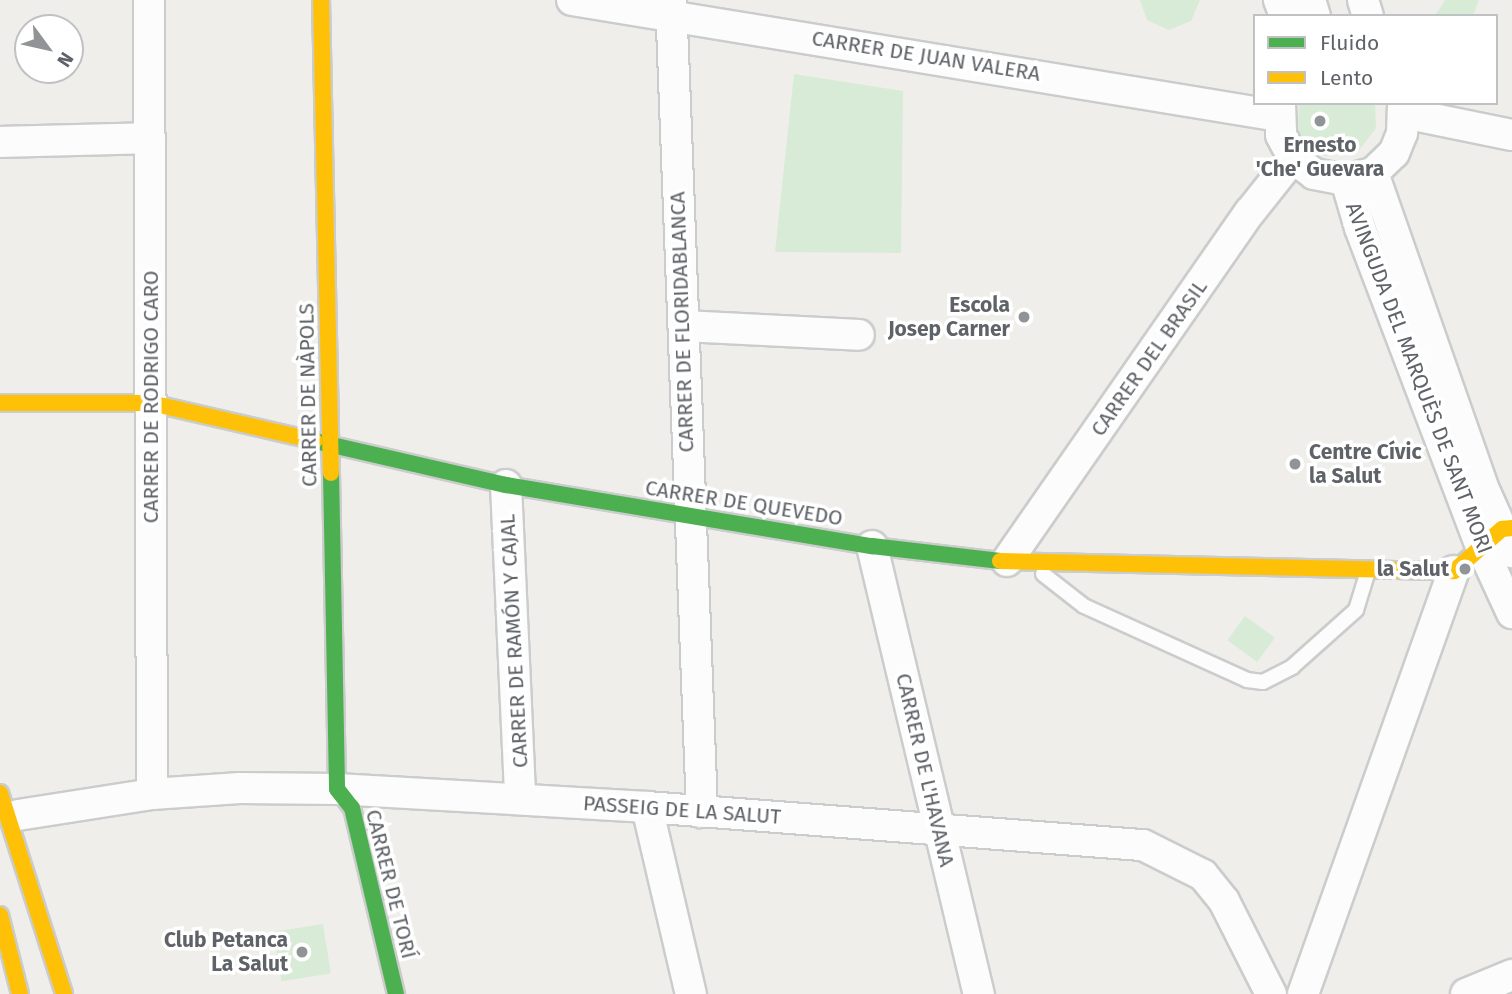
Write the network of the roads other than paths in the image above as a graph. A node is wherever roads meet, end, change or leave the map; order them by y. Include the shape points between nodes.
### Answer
1 (149, 0) edge
2 (321, 0) edge
3 (572, 0) edge
4 (671, 8) edge
5 (1253, 105) edge
6 (1256, 105) edge
7 (1404, 108) edge
8 (1280, 109) edge
9 (1512, 135) edge
10 (150, 138) junction
11 (0, 142) edge
12 (1293, 158) junction
13 (1359, 177) junction
14 (684, 326) junction
15 (859, 335) dead end
16 (0, 402) edge
17 (151, 403) junction
18 (330, 446) junction
19 (506, 485) junction
20 (690, 516) junction
21 (1502, 539) edge
22 (872, 546) junction
23 (1019, 563) junction
24 (1368, 570) junction
25 (1454, 571) junction
26 (1512, 613) edge
27 (152, 783) junction
28 (337, 789) junction
29 (520, 798) junction
30 (9, 804) edge
31 (647, 807) junction
32 (702, 812) junction
33 (938, 828) junction
34 (0, 915) edge
35 (1512, 975) edge
36 (20, 994) edge
37 (64, 994) edge
38 (396, 994) edge
39 (691, 994) edge
40 (979, 994) edge
41 (1271, 994) edge
42 (1303, 994) edge
43 (1466, 994) edge

1 - 10 street, CARRER DE RODRIGO CARO
2 - 18 main road, CARRER DE NÀPOLS
3 - 4 street, CARRER DE JUAN VALERA
4 - 5 street, CARRER DE JUAN VALERA
4 - 14 street, CARRER DE FLORIDABLANCA
6 - 8 street, CARRER DE JUAN VALERA
7 - 9 street
7 - 13 street via 1394,153
8 - 12 street via 1281,135
10 - 11 street
10 - 17 street, CARRER DE RODRIGO CARO
12 - 13 street via 1314,174
12 - 23 street, CARRER DEL BRASIL via 1250,212
13 - 21 street, AVINGUDA DEL MARQUÈS DE SANT MORI via 1360,228
14 - 15 street
14 - 20 street, CARRER DE FLORIDABLANCA
16 - 17 main road, CARRER DE QUEVEDO
17 - 18 main road, CARRER DE QUEVEDO
17 - 27 street, CARRER DE RODRIGO CARO
18 - 19 main road, CARRER DE QUEVEDO
18 - 28 main road, CARRER DE NÀPOLS
19 - 20 main road, CARRER DE QUEVEDO
19 - 29 street, CARRER DE RAMÓN Y CAJAL
20 - 22 main road, CARRER DE QUEVEDO
20 - 32 street, CARRER DE FLORIDABLANCA
21 - 25 main road
21 - 26 street, AVINGUDA DEL MARQUÈS DE SANT MORI
22 - 23 main road, CARRER DE QUEVEDO
22 - 33 street, CARRER DE L'HAVANA
23 - 24 main road, CARRER DE QUEVEDO
23 - 24 lane via 1084,606 1255,681 1275,680 1356,610
24 - 25 main road, CARRER DE QUEVEDO
25 - 42 street
27 - 28 street, PASSEIG DE LA SALUT
27 - 30 street, PASSEIG DE LA SALUT
28 - 29 street, PASSEIG DE LA SALUT
28 - 38 main road, CARRER DE TORÍ via 352,807
29 - 31 street, PASSEIG DE LA SALUT
30 - 37 main road
31 - 32 street, PASSEIG DE LA SALUT
31 - 39 street
32 - 33 street, PASSEIG DE LA SALUT
33 - 40 street, CARRER DE L'HAVANA
33 - 41 street, PASSEIG DE LA SALUT via 1143,845 1176,858 1203,875 1224,901
34 - 36 main road
35 - 43 street

